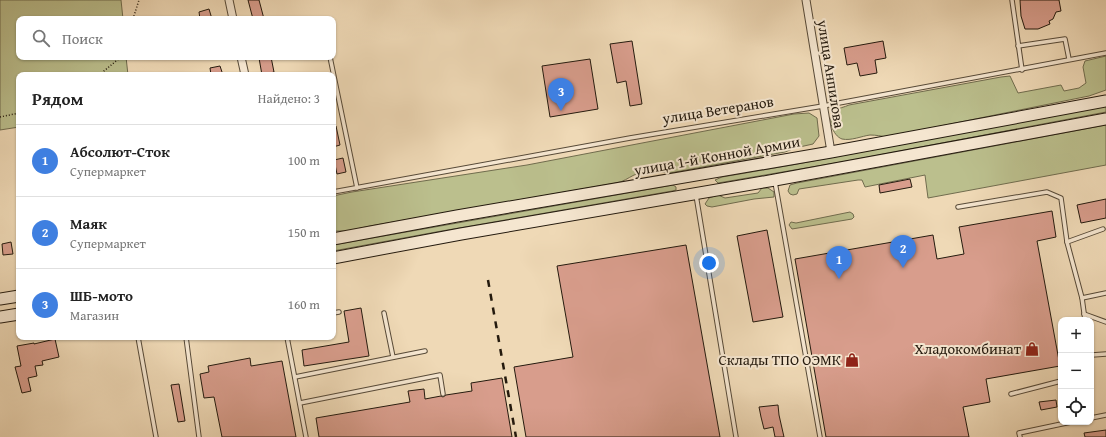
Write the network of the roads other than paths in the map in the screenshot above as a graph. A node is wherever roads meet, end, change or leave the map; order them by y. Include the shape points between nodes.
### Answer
1 (229, 0) edge
2 (806, 0) edge
3 (1012, 0) edge
4 (232, 16) edge
5 (1018, 46) junction
6 (1106, 53) edge
7 (1069, 59) junction
8 (242, 60) edge
9 (331, 60) edge
10 (1022, 70) junction
11 (244, 72) edge
12 (333, 72) edge
13 (336, 86) edge
14 (1106, 101) edge
15 (823, 106) junction
16 (1106, 119) edge
17 (831, 152) junction
18 (692, 176) junction
19 (775, 180) junction
20 (357, 188) junction
21 (336, 192) edge
22 (696, 194) junction
23 (958, 207) dead end
24 (1103, 229) dead end
25 (336, 238) edge
26 (1068, 242) junction
27 (336, 257) edge
28 (1106, 293) edge
29 (16, 296) edge
30 (1082, 298) junction
31 (0, 299) edge
32 (336, 312) edge
33 (339, 312) dead end
34 (384, 313) dead end
35 (16, 314) edge
36 (1084, 314) junction
37 (0, 317) edge
38 (1084, 317) edge
39 (1106, 322) edge
40 (139, 340) edge
41 (186, 340) edge
42 (288, 340) edge
43 (425, 351) dead end
44 (1106, 354) edge
45 (1094, 356) edge
46 (393, 357) junction
47 (295, 377) junction
48 (1058, 383) edge
49 (443, 394) dead end
50 (1011, 394) dead end
51 (300, 403) junction
52 (1106, 415) edge
53 (1094, 417) edge
54 (1058, 424) edge
55 (156, 437) edge
56 (199, 437) edge
57 (306, 437) edge
58 (736, 437) edge
59 (820, 437) edge
60 (1020, 437) edge

1 - 4 street
2 - 15 street, улица Анпилова
3 - 5 lane
5 - 7 lane via 1065,40
5 - 10 lane
6 - 7 lane, улица Ветеранов
7 - 10 lane, улица Ветеранов
8 - 11 street
9 - 12 lane
10 - 15 lane, улица Ветеранов
13 - 20 lane
14 - 17 main road, улица 1-й Конной Армии
15 - 17 street, улица Анпилова
15 - 20 lane, улица Ветеранов
16 - 19 main road
17 - 18 main road, улица 1-й Конной Армии
18 - 22 main road
18 - 25 main road, улица 1-й Конной Армии
19 - 22 main road
19 - 59 lane
20 - 21 lane, улица Ветеранов
22 - 27 main road via 468,232
22 - 58 lane
23 - 26 lane via 1047,192 1061,198
24 - 26 lane
26 - 30 lane
28 - 30 lane
29 - 31 main road
30 - 36 lane
32 - 33 lane
34 - 46 lane
35 - 37 main road
36 - 38 lane
36 - 39 lane
40 - 55 lane
41 - 56 lane
42 - 47 lane
43 - 46 lane
44 - 45 lane
46 - 47 lane
47 - 51 lane
48 - 50 lane
49 - 51 lane via 440,375
51 - 57 lane
52 - 53 lane
54 - 60 lane via 1019,432

